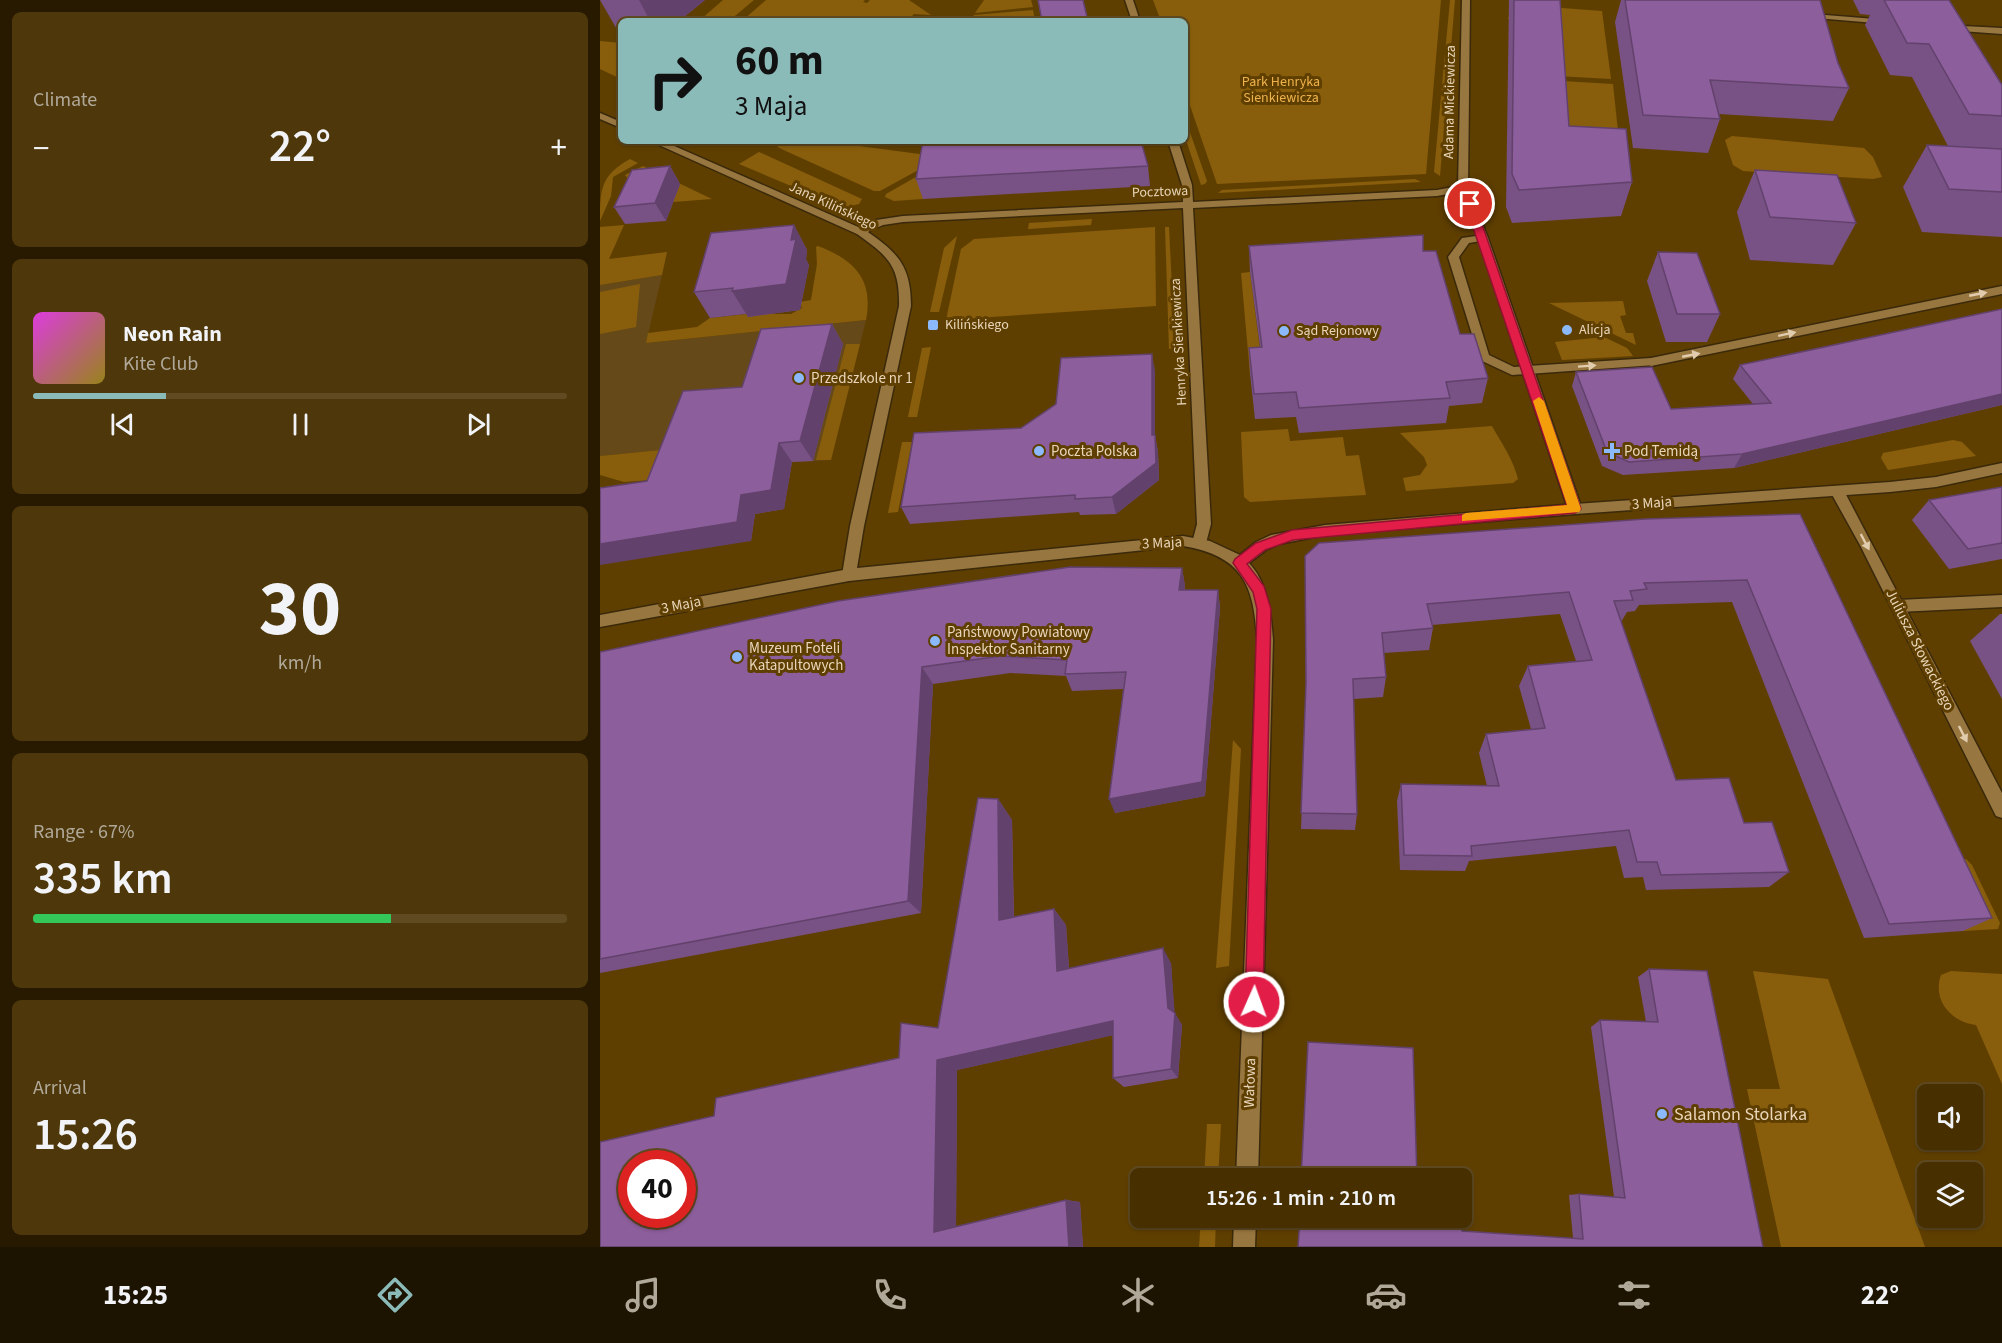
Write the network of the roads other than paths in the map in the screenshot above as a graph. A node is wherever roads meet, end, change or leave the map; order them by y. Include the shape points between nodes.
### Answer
1 (1129, 0) edge
2 (1466, 0) edge
3 (1797, 14) edge
4 (1135, 18) edge
5 (1900, 23) edge
6 (1934, 25) edge
7 (2002, 31) edge
8 (600, 116) edge
9 (618, 124) edge
10 (662, 144) edge
11 (1174, 144) edge
12 (1463, 188) junction
13 (1188, 206) junction
14 (861, 232) junction
15 (1483, 238) junction
16 (2002, 290) edge
17 (1528, 370) junction
18 (2002, 468) edge
19 (1837, 491) junction
20 (1575, 509) junction
21 (1199, 543) junction
22 (1239, 563) junction
23 (849, 574) junction
24 (2002, 601) edge
25 (1898, 606) junction
26 (600, 621) edge
27 (2002, 810) edge
28 (1246, 1168) edge
29 (1245, 1228) edge
30 (1244, 1247) edge

1 - 4 street
2 - 12 street, Adama Mickiewicza
3 - 5 street
6 - 7 street
8 - 9 street
10 - 14 street, Jana Kilińskiego
11 - 13 street, Henryka Sienkiewicza via 1187,185
12 - 13 street, Pocztowa via 1437,193
12 - 15 street, Adama Mickiewicza
13 - 14 street, Pocztowa via 903,219 880,222
13 - 21 street, Henryka Sienkiewicza via 1204,524
14 - 23 street, Jana Kilińskiego via 897,260 906,287
15 - 17 street, Adama Mickiewicza
15 - 17 street via 1466,240 1453,257 1484,357 1512,371
17 -> 16 street via 1651,362
17 - 20 street, Adama Mickiewicza
18 - 19 street, 3 Maja via 1936,482
19 - 20 street, 3 Maja
19 -> 25 street, Juliusza Słowackiego
20 - 22 street, 3 Maja via 1292,535 1261,546
21 - 22 street, 3 Maja
21 - 23 street, 3 Maja via 1150,543
22 - 28 street, Wałowa via 1259,590 1265,640
23 - 26 street, 3 Maja
24 - 25 street
25 -> 27 street, Juliusza Słowackiego
29 - 30 street

